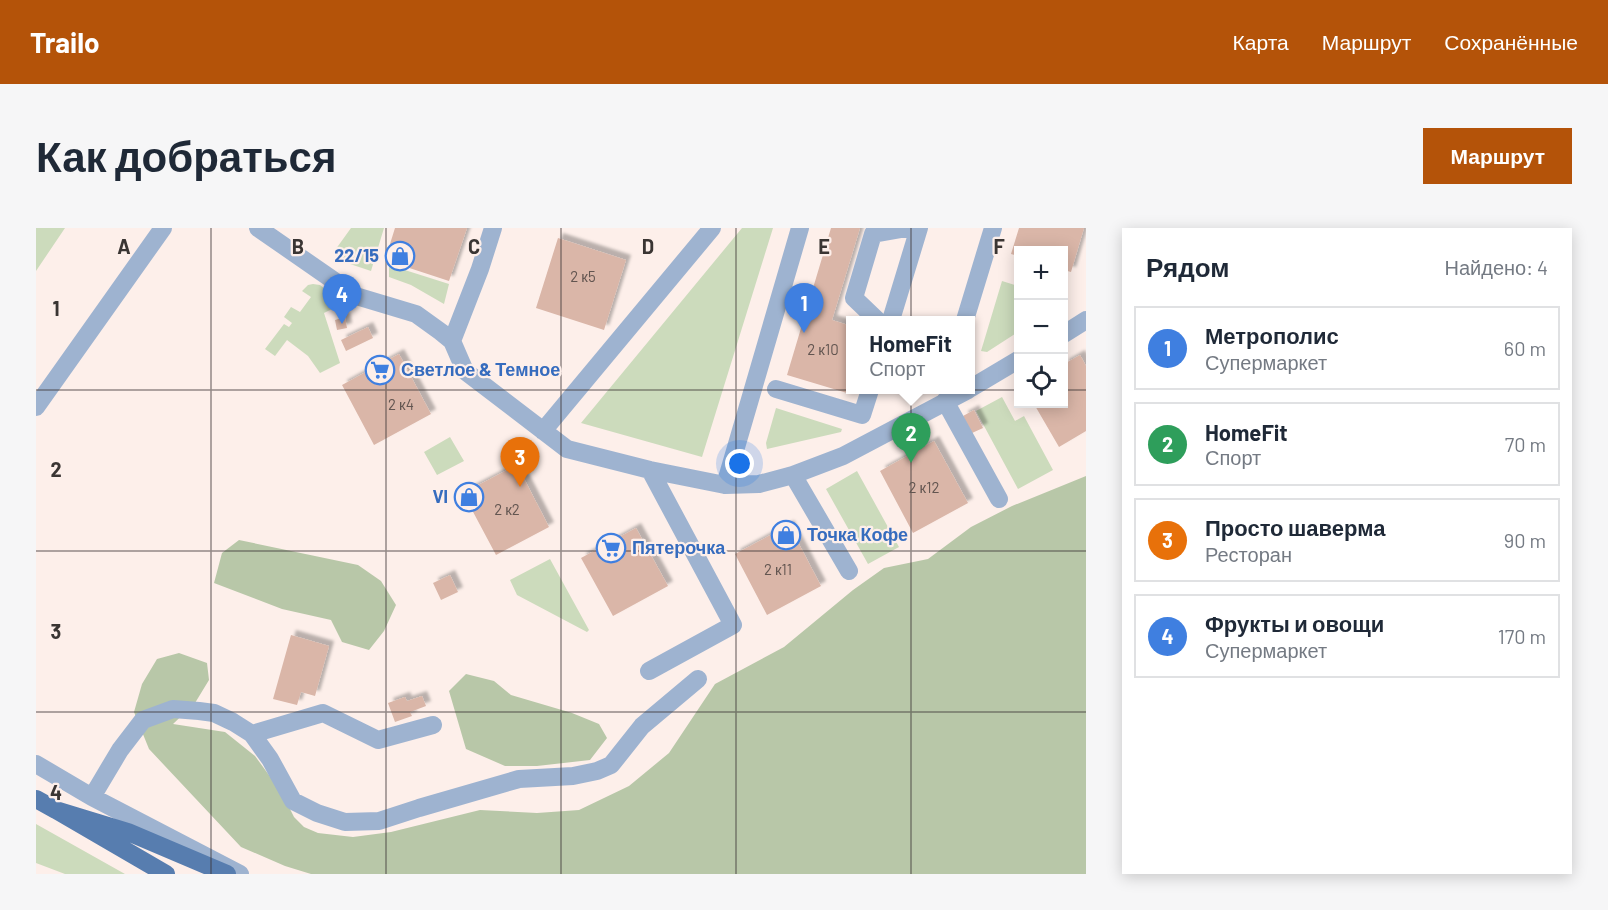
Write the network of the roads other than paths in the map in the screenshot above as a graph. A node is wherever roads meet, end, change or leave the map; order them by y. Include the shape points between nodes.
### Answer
1 (163, 228) edge
2 (258, 228) edge
3 (493, 228) edge
4 (712, 228) edge
5 (800, 228) edge
6 (907, 228) edge
7 (919, 228) edge
8 (993, 228) edge
9 (872, 316) edge
10 (893, 316) edge
11 (967, 316) edge
12 (1086, 320) edge
13 (1068, 331) edge
14 (452, 341) junction
15 (1014, 362) edge
16 (975, 384) edge
17 (776, 388) dead end
18 (869, 394) edge
19 (957, 394) edge
20 (959, 394) edge
21 (36, 406) edge
22 (862, 415) junction
23 (543, 431) junction
24 (865, 444) junction
25 (650, 470) junction
26 (794, 475) junction
27 (725, 485) junction
28 (999, 499) dead end
29 (849, 571) dead end
30 (649, 672) dead end
31 (698, 679) dead end
32 (433, 725) dead end
33 (252, 734) junction
34 (36, 764) edge
35 (92, 797) junction
36 (36, 799) edge
37 (56, 810) junction
38 (166, 874) edge
39 (227, 874) edge
40 (240, 874) edge

1 - 21 lane
2 - 14 lane via 356,296 416,314
3 - 14 lane
4 - 23 lane
5 - 27 lane
6 - 9 lane via 873,234 854,298
7 - 10 lane
8 - 11 lane
12 - 13 lane
14 - 23 lane via 465,371
15 - 16 lane
17 - 22 lane
18 - 22 lane
19 - 24 lane
20 - 28 lane
22 - 24 lane via 859,429
23 - 25 lane via 567,449
24 - 26 lane
25 - 27 lane
25 - 30 lane via 733,625
26 - 27 lane via 759,484
26 - 29 lane
31 - 33 lane via 642,726 611,765 573,776 519,779 379,821 345,822 292,801
32 - 33 lane via 378,740 323,712
33 - 35 lane via 214,713 199,711 173,709 143,720
34 - 35 lane
35 - 40 lane
36 - 37 main road
37 - 38 main road
37 - 39 main road via 128,832

